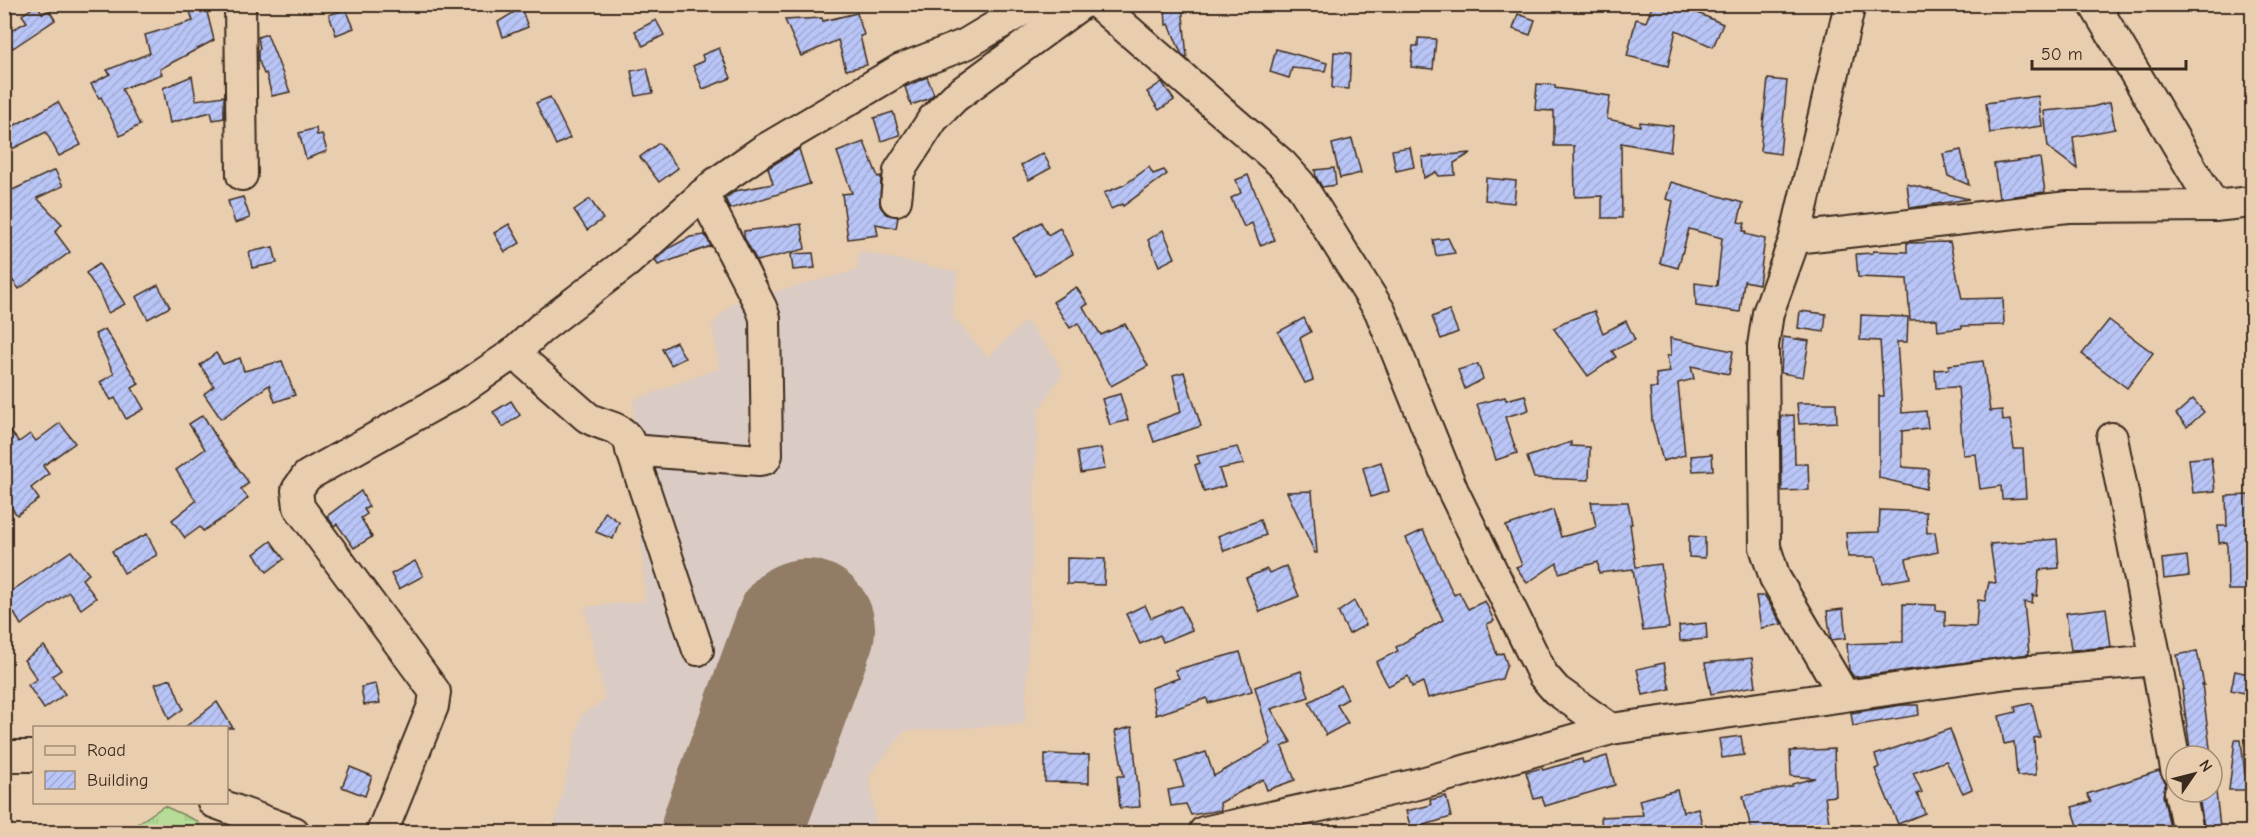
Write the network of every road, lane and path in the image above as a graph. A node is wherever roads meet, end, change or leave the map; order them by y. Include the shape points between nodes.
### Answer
1 (240, 4) edge
2 (1034, 4) edge
3 (1081, 4) edge
4 (1098, 4) edge
5 (1850, 4) edge
6 (2094, 4) edge
7 (242, 175) dead end
8 (703, 194) junction
9 (896, 200) dead end
10 (2253, 202) edge
11 (2214, 206) junction
12 (1795, 238) junction
13 (514, 353) junction
14 (2112, 438) dead end
15 (631, 450) junction
16 (698, 650) dead end
17 (2156, 660) junction
18 (1844, 695) junction
19 (1611, 729) junction
20 (2171, 744) edge
21 (4, 756) edge
22 (33, 756) edge
23 (218, 804) edge
24 (2182, 804) edge
25 (294, 832) edge
26 (382, 832) edge
27 (1204, 832) edge
28 (2188, 832) edge

1 - 7 street
2 - 8 street via 966,44 901,69 762,151
3 - 9 street via 956,97 933,119 899,171
4 - 19 street via 1300,184 1380,311 1453,491 1543,675 1556,690
5 - 12 street
6 - 11 street
8 - 13 street via 627,262
8 - 15 street via 765,318 767,454 759,460
10 - 11 street
11 - 12 street via 2068,207
12 - 18 street via 1768,313 1762,346 1765,547 1775,578
13 - 15 street via 587,417 625,434
13 - 26 street via 457,392 307,476 297,490 299,507 435,692 433,706
14 - 17 street
15 - 16 street
17 - 18 street via 2008,673
17 - 20 street
18 - 19 street
19 - 27 street via 1418,784
21 - 22 street
23 - 25 street
24 - 28 street

